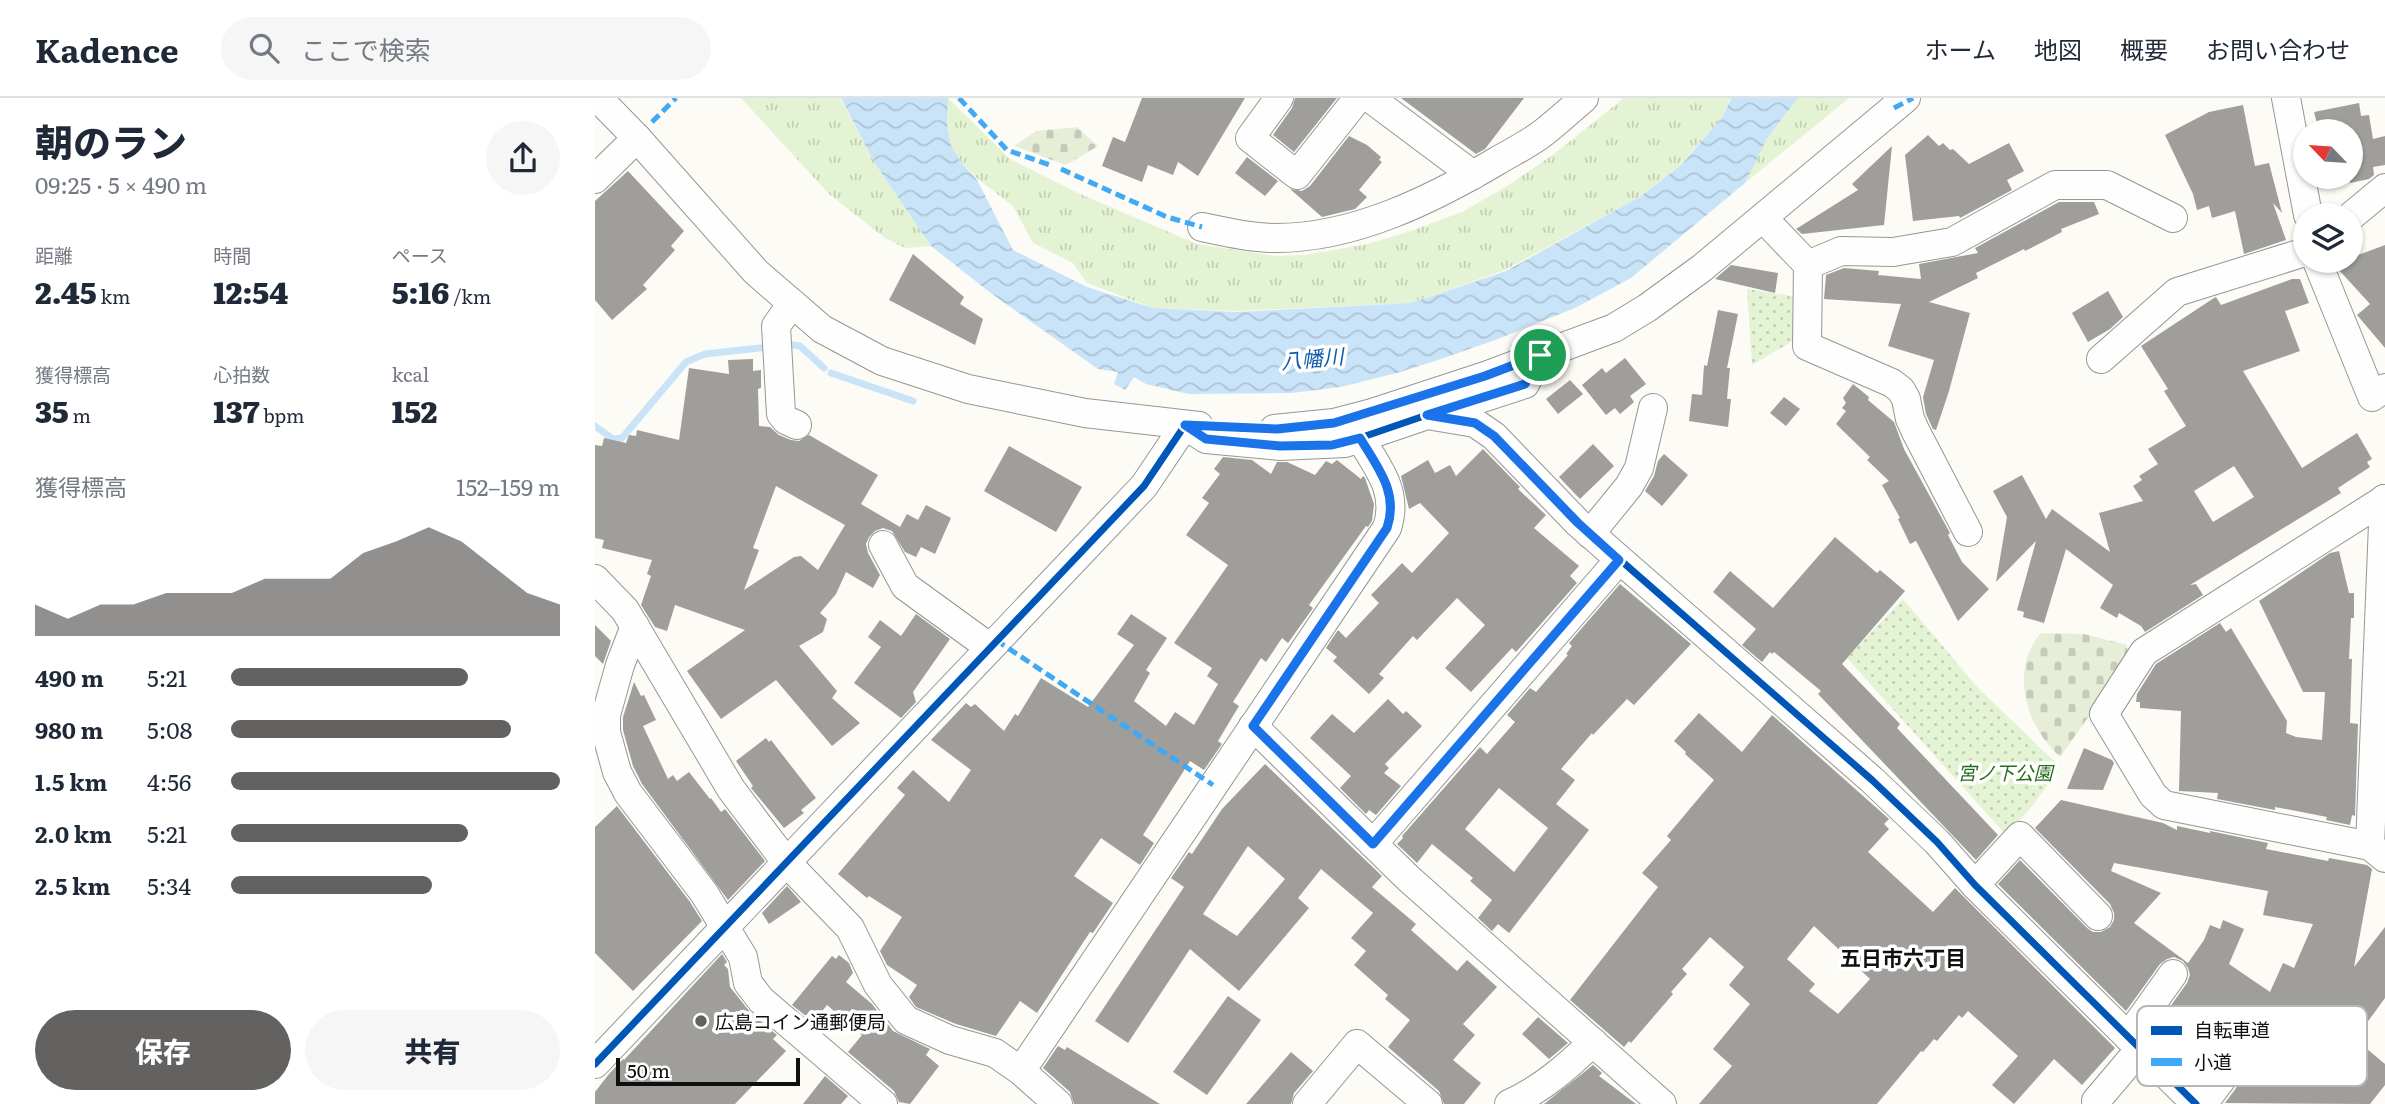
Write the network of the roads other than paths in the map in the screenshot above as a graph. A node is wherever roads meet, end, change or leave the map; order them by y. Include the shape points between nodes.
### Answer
1 (598, 98) edge
2 (1279, 98) edge
3 (1358, 98) edge
4 (1370, 98) edge
5 (1906, 98) edge
6 (2286, 98) edge
7 (1580, 99) edge
8 (637, 138) junction
9 (1473, 175) junction
10 (595, 179) edge
11 (2385, 188) edge
12 (2306, 203) edge
13 (2363, 206) edge
14 (1763, 218) junction
15 (2173, 218) dead end
16 (1202, 227) dead end
17 (2293, 256) edge
18 (1808, 265) junction
19 (2322, 273) edge
20 (792, 303) junction
21 (1540, 355) junction
22 (2101, 359) dead end
23 (2385, 388) edge
24 (1653, 408) dead end
25 (1427, 415) junction
26 (797, 425) dead end
27 (1185, 425) junction
28 (1360, 438) junction
29 (2385, 499) edge
30 (1968, 532) dead end
31 (1590, 534) junction
32 (883, 545) dead end
33 (1619, 560) junction
34 (595, 579) edge
35 (635, 626) junction
36 (989, 647) junction
37 (1253, 726) junction
38 (1373, 844) junction
39 (2377, 852) edge
40 (786, 862) junction
41 (1975, 885) junction
42 (2098, 916) dead end
43 (724, 927) junction
44 (2173, 974) dead end
45 (2155, 1006) edge
46 (2137, 1038) edge
47 (1593, 1042) junction
48 (2134, 1043) junction
49 (2137, 1046) edge
50 (595, 1064) edge
51 (1021, 1071) junction
52 (2178, 1086) edge
53 (2216, 1086) edge
54 (2096, 1101) dead end
55 (883, 1104) edge
56 (1058, 1104) edge
57 (1307, 1104) edge
58 (1428, 1104) edge
59 (1509, 1104) edge
60 (1662, 1104) edge
61 (2196, 1104) edge
62 (2203, 1104) edge

1 - 8 street
2 - 3 street via 1249,138 1297,175
4 - 9 street
5 - 14 street
6 - 12 street
7 - 9 street via 1541,135
8 - 10 street
8 - 20 street via 756,272
9 - 16 street via 1393,213 1327,233 1254,237
11 - 13 street
14 - 18 street
14 - 21 street via 1647,308 1614,328
15 - 18 street via 2107,185 2055,186 1952,242 1893,252 1841,251
17 - 22 street via 2177,292
18 - 30 street via 1807,346 1901,390 1916,432
19 - 23 street via 2372,397
20 - 26 street via 776,326 781,414
20 - 27 street via 822,329 882,361 968,389 1086,413
21 - 25 street via 1525,384
21 - 27 street via 1334,423 1277,429
24 - 31 street via 1639,468
25 - 28 street
25 - 31 street via 1475,423 1494,436
27 - 28 street via 1206,439 1280,446 1332,445
27 - 36 street via 1144,486
28 - 37 street via 1392,500 1387,528
29 - 39 street
29 - 39 street via 2144,652 2104,714 2164,806
31 - 33 street
32 - 36 street via 905,586
33 - 38 street
33 - 41 street via 1872,780
34 - 35 street
35 - 40 street via 730,789
35 - 43 street via 606,715 609,748 628,793 704,892
36 - 40 street
37 - 38 street
37 - 51 street
38 - 47 street
40 - 43 street
40 - 51 street via 850,928 878,985 906,1020 995,1053
41 - 42 street via 2020,836
41 - 48 street
43 - 50 street
43 - 55 street via 743,957 748,983 761,1000
44 - 45 street
46 - 48 street
47 - 59 street via 1556,1077
47 - 60 street
48 - 49 street
48 - 54 street
51 - 56 street
52 - 61 street
53 - 62 street
57 - 58 street via 1357,1044

